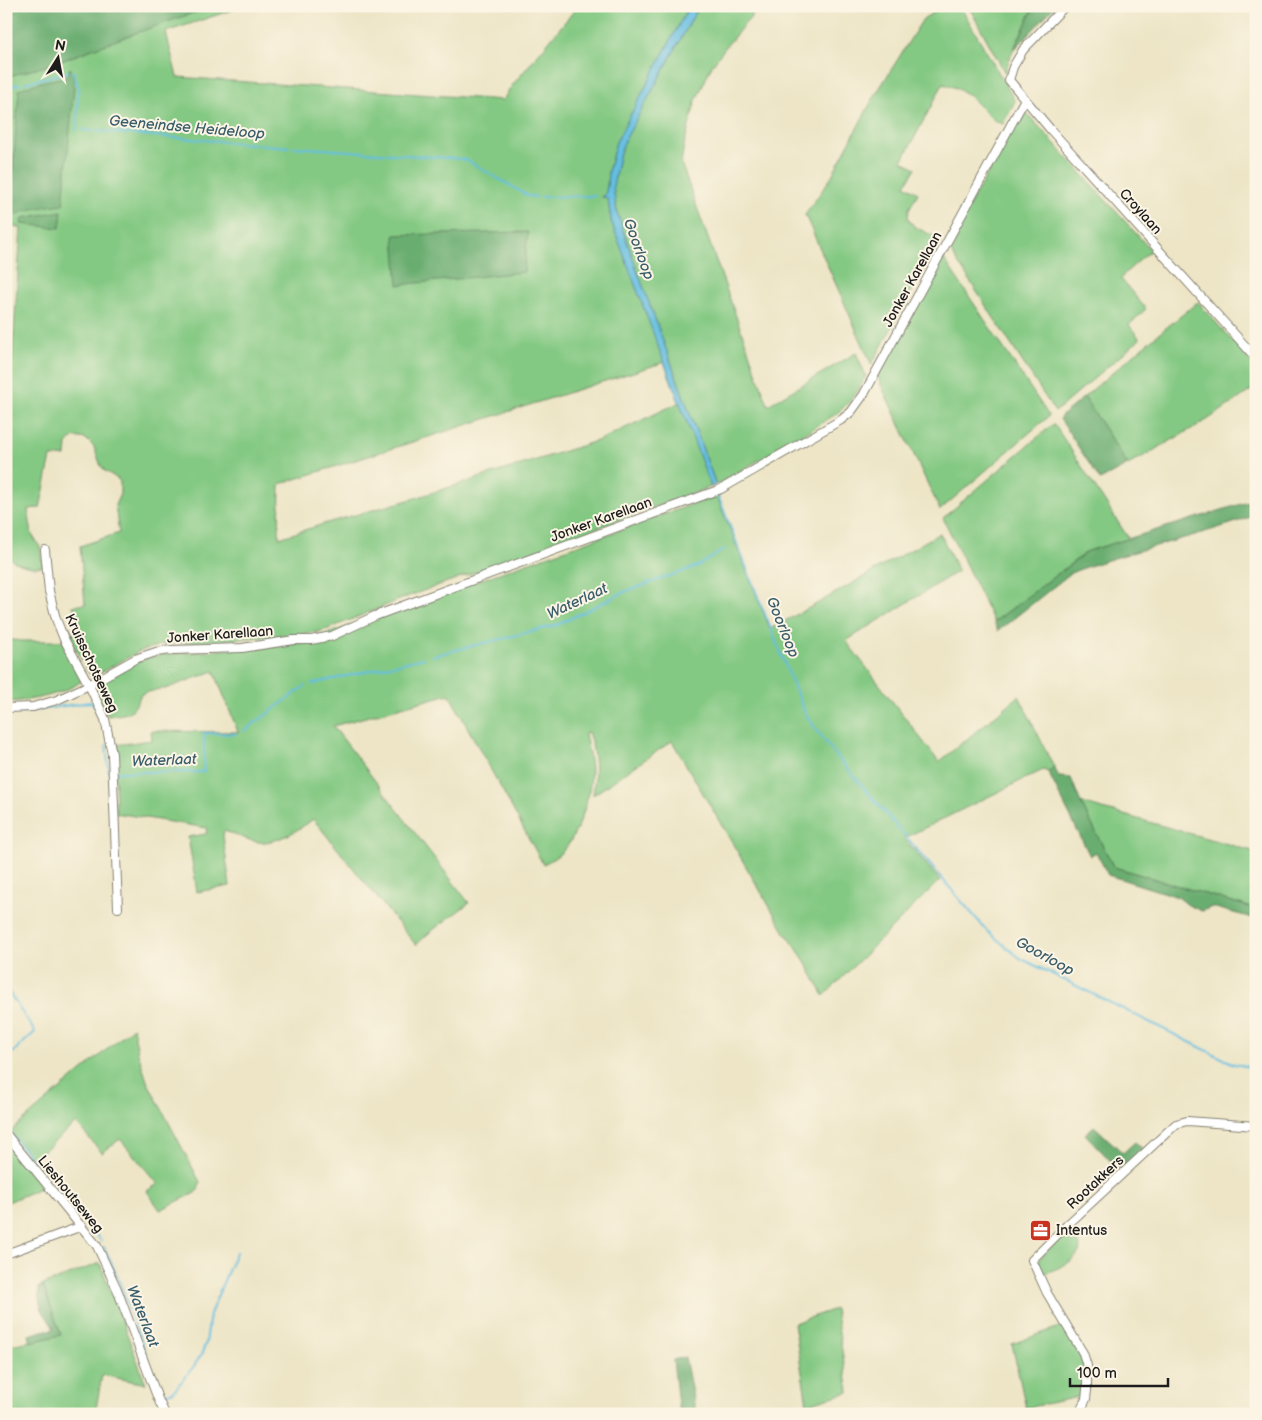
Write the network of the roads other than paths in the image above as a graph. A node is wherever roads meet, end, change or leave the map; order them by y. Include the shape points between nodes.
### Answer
1 (1066, 6) edge
2 (1025, 99) junction
3 (1256, 358) edge
4 (45, 550) dead end
5 (89, 684) junction
6 (6, 708) edge
7 (118, 908) dead end
8 (1256, 1126) edge
9 (6, 1134) edge
10 (82, 1226) junction
11 (6, 1254) edge
12 (165, 1414) edge
13 (1079, 1414) edge

1 - 2 street, Croylaan via 1023,50 1014,67 1009,80
2 - 3 street, Croylaan
2 - 5 street, Jonker Karellaan via 864,394 841,420 721,489 375,616 332,636 242,648 156,652 135,659
4 - 5 street, Kruisschotseweg via 49,592 56,619
5 - 6 street, Jonker Karellaan via 47,704
5 - 7 street, Kruisschotseweg via 105,719 112,754
8 - 13 street, Rootakkers via 1187,1121 1176,1124 1032,1260 1087,1366 1086,1399
9 - 10 street, Lieshoutseweg
10 - 11 street
10 - 12 street, Lieshoutseweg via 97,1246 117,1288

